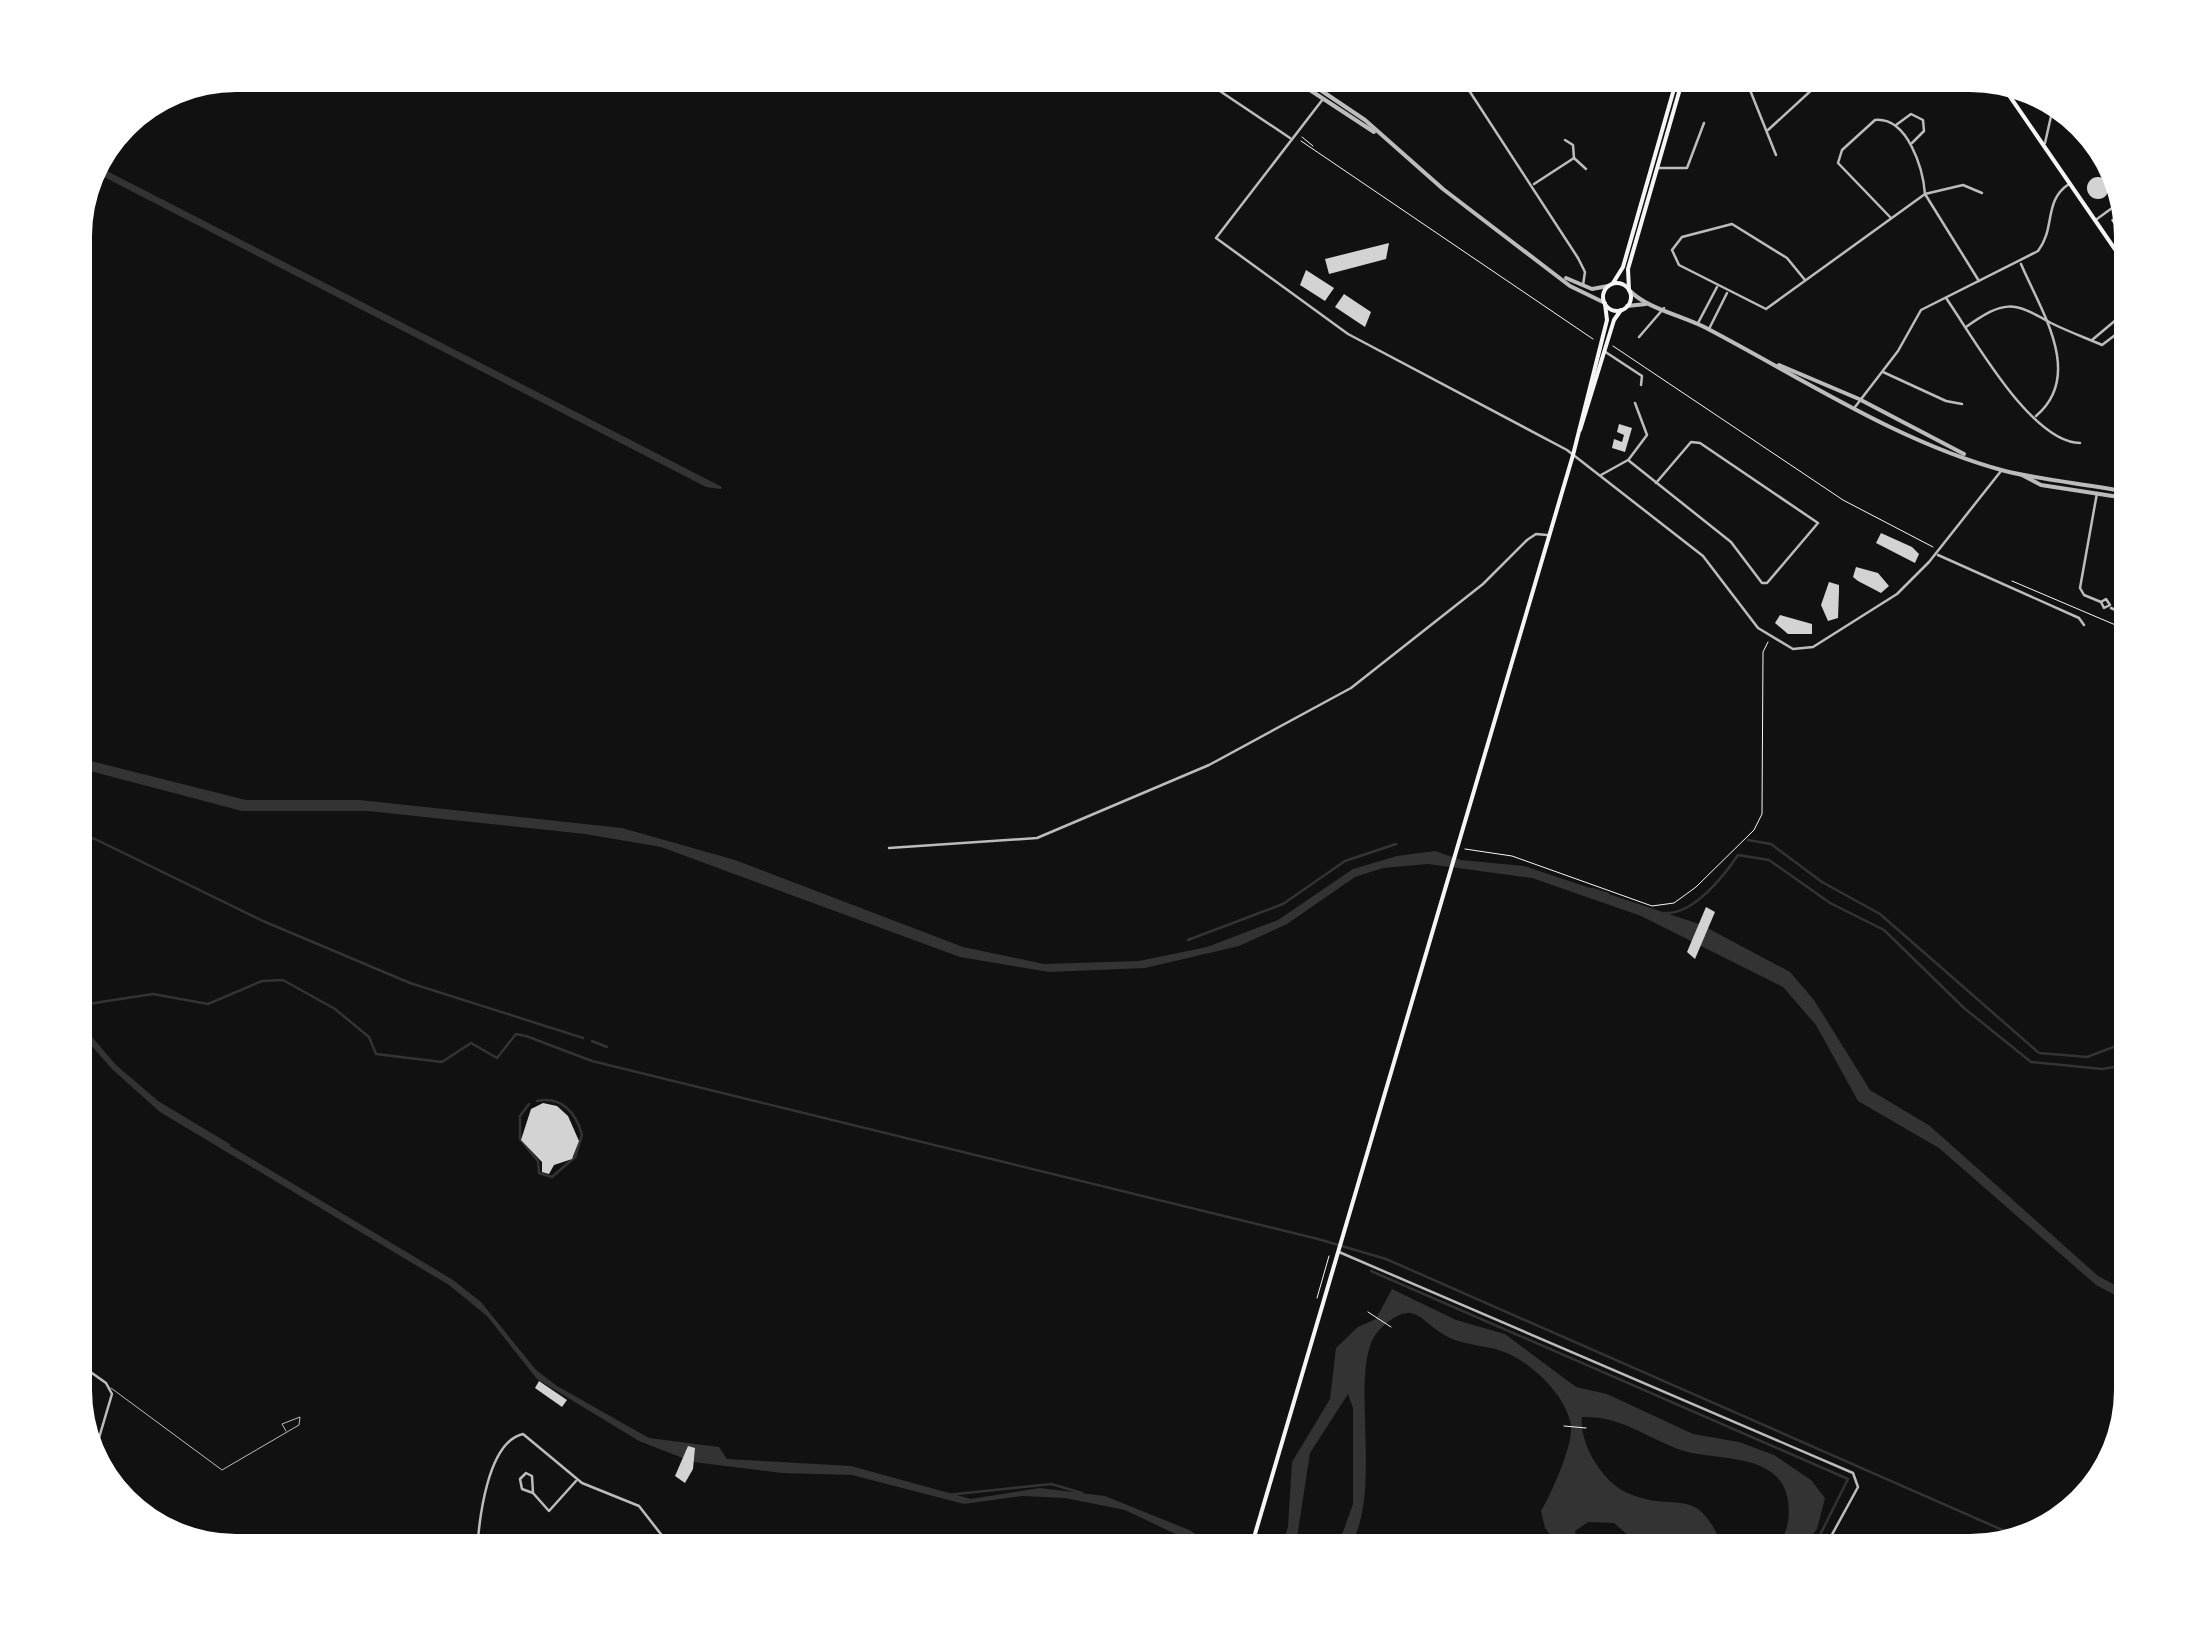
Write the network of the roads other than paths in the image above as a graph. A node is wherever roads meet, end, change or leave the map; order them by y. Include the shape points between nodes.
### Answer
1 (1222, 92) edge
2 (1316, 92) edge
3 (1319, 92) edge
4 (1471, 92) edge
5 (1676, 92) edge
6 (1751, 92) edge
7 (1810, 92) edge
8 (1325, 97) junction
9 (2011, 98) edge
10 (2051, 117) edge
11 (1704, 123) dead end
12 (1895, 126) junction
13 (1767, 132) junction
14 (1292, 139) junction
15 (1564, 140) dead end
16 (1910, 144) junction
17 (2044, 145) junction
18 (1776, 155) dead end
19 (1574, 158) junction
20 (1654, 168) junction
21 (1586, 169) dead end
22 (2071, 183) junction
23 (1533, 184) junction
24 (1926, 194) junction
25 (1982, 194) dead end
26 (2112, 209) edge
27 (1890, 218) junction
28 (2096, 220) junction
29 (2114, 247) edge
30 (2020, 262) junction
31 (1562, 276) junction
32 (1805, 280) junction
33 (1979, 281) junction
34 (1611, 285) junction
35 (1582, 286) junction
36 (1718, 286) junction
37 (1629, 290) junction
38 (1728, 292) junction
39 (1945, 296) junction
40 (1605, 304) junction
41 (1650, 304) junction
42 (1624, 308) junction
43 (1664, 308) junction
44 (2045, 318) junction
45 (2114, 322) edge
46 (1698, 323) junction
47 (1966, 326) junction
48 (1708, 328) junction
49 (1640, 336) dead end
50 (2114, 338) edge
51 (2092, 340) junction
52 (1604, 343) junction
53 (1602, 350) junction
54 (1770, 362) junction
55 (1881, 372) junction
56 (1641, 384) dead end
57 (1858, 399) junction
58 (1635, 403) dead end
59 (1962, 404) dead end
60 (1855, 407) junction
61 (2034, 417) junction
62 (2080, 443) dead end
63 (1572, 455) junction
64 (1968, 457) junction
65 (1628, 460) junction
66 (2002, 470) junction
67 (2018, 474) junction
68 (1600, 476) junction
69 (1656, 483) junction
70 (2098, 486) junction
71 (2114, 491) edge
72 (2097, 495) junction
73 (2114, 495) edge
74 (1548, 536) junction
75 (1938, 552) junction
76 (2114, 608) edge
77 (2084, 625) dead end
78 (889, 848) dead end
79 (1337, 1251) junction
80 (93, 1375) edge
81 (108, 1386) junction
82 (286, 1432) dead end
83 (100, 1436) edge
84 (577, 1480) junction
85 (532, 1494) dead end
86 (479, 1534) edge
87 (662, 1534) edge
88 (1255, 1534) edge
89 (1832, 1534) edge

1 - 14 street
2 - 8 street
3 - 8 street
4 - 23 street
5 - 20 main road
6 - 13 street
7 - 13 street
8 - 14 street
8 - 31 street
9 - 17 main road
10 - 17 street
11 - 20 street via 1687,168
12 - 16 street
12 - 16 street via 1911,114 1923,120 1924,131
12 - 27 street via 1875,120 1842,150 1838,163
13 - 18 street
14 - 63 street via 1216,238 1348,334
15 - 19 street
16 - 24 street
17 - 22 main road
19 - 21 street
19 - 23 street
20 - 34 main road via 1621,273
20 - 37 main road via 1628,268
22 - 28 main road
22 - 30 street via 2054,197 2044,243
23 - 35 street via 1584,268
24 - 25 street via 1962,185
24 - 27 street
24 - 33 street
26 - 28 street
27 - 32 street
28 - 29 main road
30 - 33 street
30 - 44 street
31 - 35 street
31 - 40 street
32 - 36 street via 1787,258 1728,224 1682,237 1672,250 1679,265
32 - 38 street via 1766,309
33 - 39 street
34 - 35 street
34 - 37 main road
34 - 40 main road
36 - 38 street
36 - 46 street
37 - 41 street
37 - 42 main road
38 - 48 street
39 - 47 street
39 - 55 street via 1919,313
40 - 42 main road
40 - 52 main road
41 - 42 street
41 - 43 street
42 - 52 main road
43 - 46 street
43 - 49 street
44 - 47 street via 2007,306
44 - 51 street
44 - 61 street via 2059,363 2050,400
45 - 51 street
46 - 48 street
47 - 61 street
48 - 54 street
50 - 51 street via 2105,345
52 - 53 main road
53 - 56 street via 1642,376
53 - 63 main road
54 - 57 street
54 - 60 street
55 - 57 street
55 - 59 street
57 - 60 street
57 - 64 street
58 - 65 street via 1647,435
60 - 64 street
61 - 62 street via 2047,431
63 - 68 street
63 - 74 main road
64 - 66 street
65 - 68 street
65 - 69 street
66 - 67 street
66 - 75 street
67 - 70 street
67 - 72 street
68 - 75 street via 1707,560 1770,639 1793,649 1814,647 1897,594
69 - 69 street via 1731,542 1762,583 1818,523 1700,442 1692,442
70 - 71 street
70 - 72 street
72 - 73 street
72 - 76 street via 2080,588
74 - 78 street via 1527,540 1350,688 1208,766 1037,838
74 - 79 main road
75 - 77 street
79 - 88 main road
79 - 89 street via 1853,1473 1858,1487
80 - 81 street
81 - 82 lane via 222,1470
81 - 83 street via 111,1402
84 - 85 street via 550,1511
84 - 86 street via 530,1437 517,1434 486,1484
84 - 87 street via 632,1500

